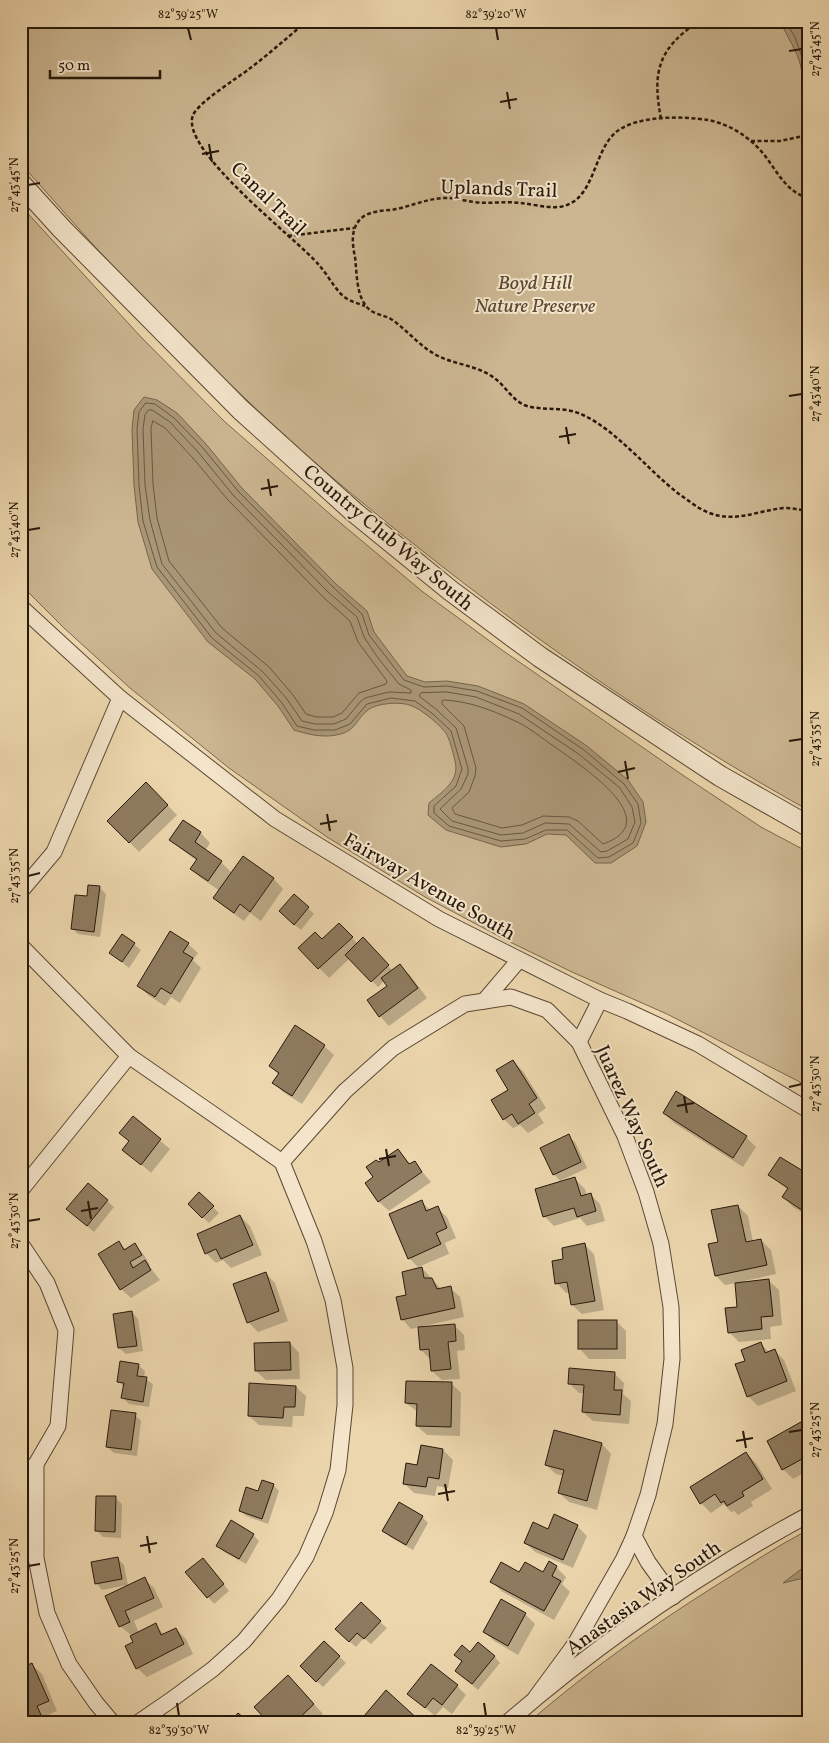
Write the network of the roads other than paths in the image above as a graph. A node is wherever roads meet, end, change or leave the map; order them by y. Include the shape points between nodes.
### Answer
1 (21, 184) edge
2 (24, 612) edge
3 (120, 698) junction
4 (808, 826) edge
5 (21, 891) edge
6 (21, 946) edge
7 (520, 960) junction
8 (600, 1000) junction
9 (484, 1001) junction
10 (579, 1042) junction
11 (129, 1056) junction
12 (808, 1110) edge
13 (282, 1162) junction
14 (21, 1190) edge
15 (21, 1244) edge
16 (36, 1464) junction
17 (21, 1478) edge
18 (808, 1515) edge
19 (634, 1536) junction
20 (673, 1597) junction
21 (536, 1698) junction
22 (112, 1722) edge
23 (139, 1722) edge
24 (508, 1722) edge

1 - 4 street, Country Club Way South via 241,410 354,512 451,591 540,657 720,776
2 - 3 street, Fairway Avenue South
3 - 5 street via 54,852
3 - 7 street, Fairway Avenue South via 276,819 439,919
6 - 11 street
7 - 8 street, Fairway Avenue South
7 - 9 street
8 - 10 street, Juarez Way South
8 - 12 street, Fairway Avenue South via 698,1044
9 - 10 street via 511,997 547,1010
9 - 13 street via 465,1004 393,1048 345,1091
10 - 19 street, Juarez Way South via 625,1136 646,1192 661,1244 671,1307 672,1359 665,1424 648,1495
11 - 13 street
11 - 14 street
13 - 23 street via 314,1241 333,1300 345,1368 345,1405 338,1470 325,1513 306,1557 279,1599 244,1642
15 - 16 street via 47,1283 66,1330 58,1426
16 - 17 street
16 - 22 street via 36,1558 47,1613 69,1664
18 - 20 street, Anastasia Way South
19 - 20 street
19 - 21 street, Juarez Way South via 575,1644
20 - 21 street, Anastasia Way South via 622,1631
21 - 24 street, Anastasia Way South

